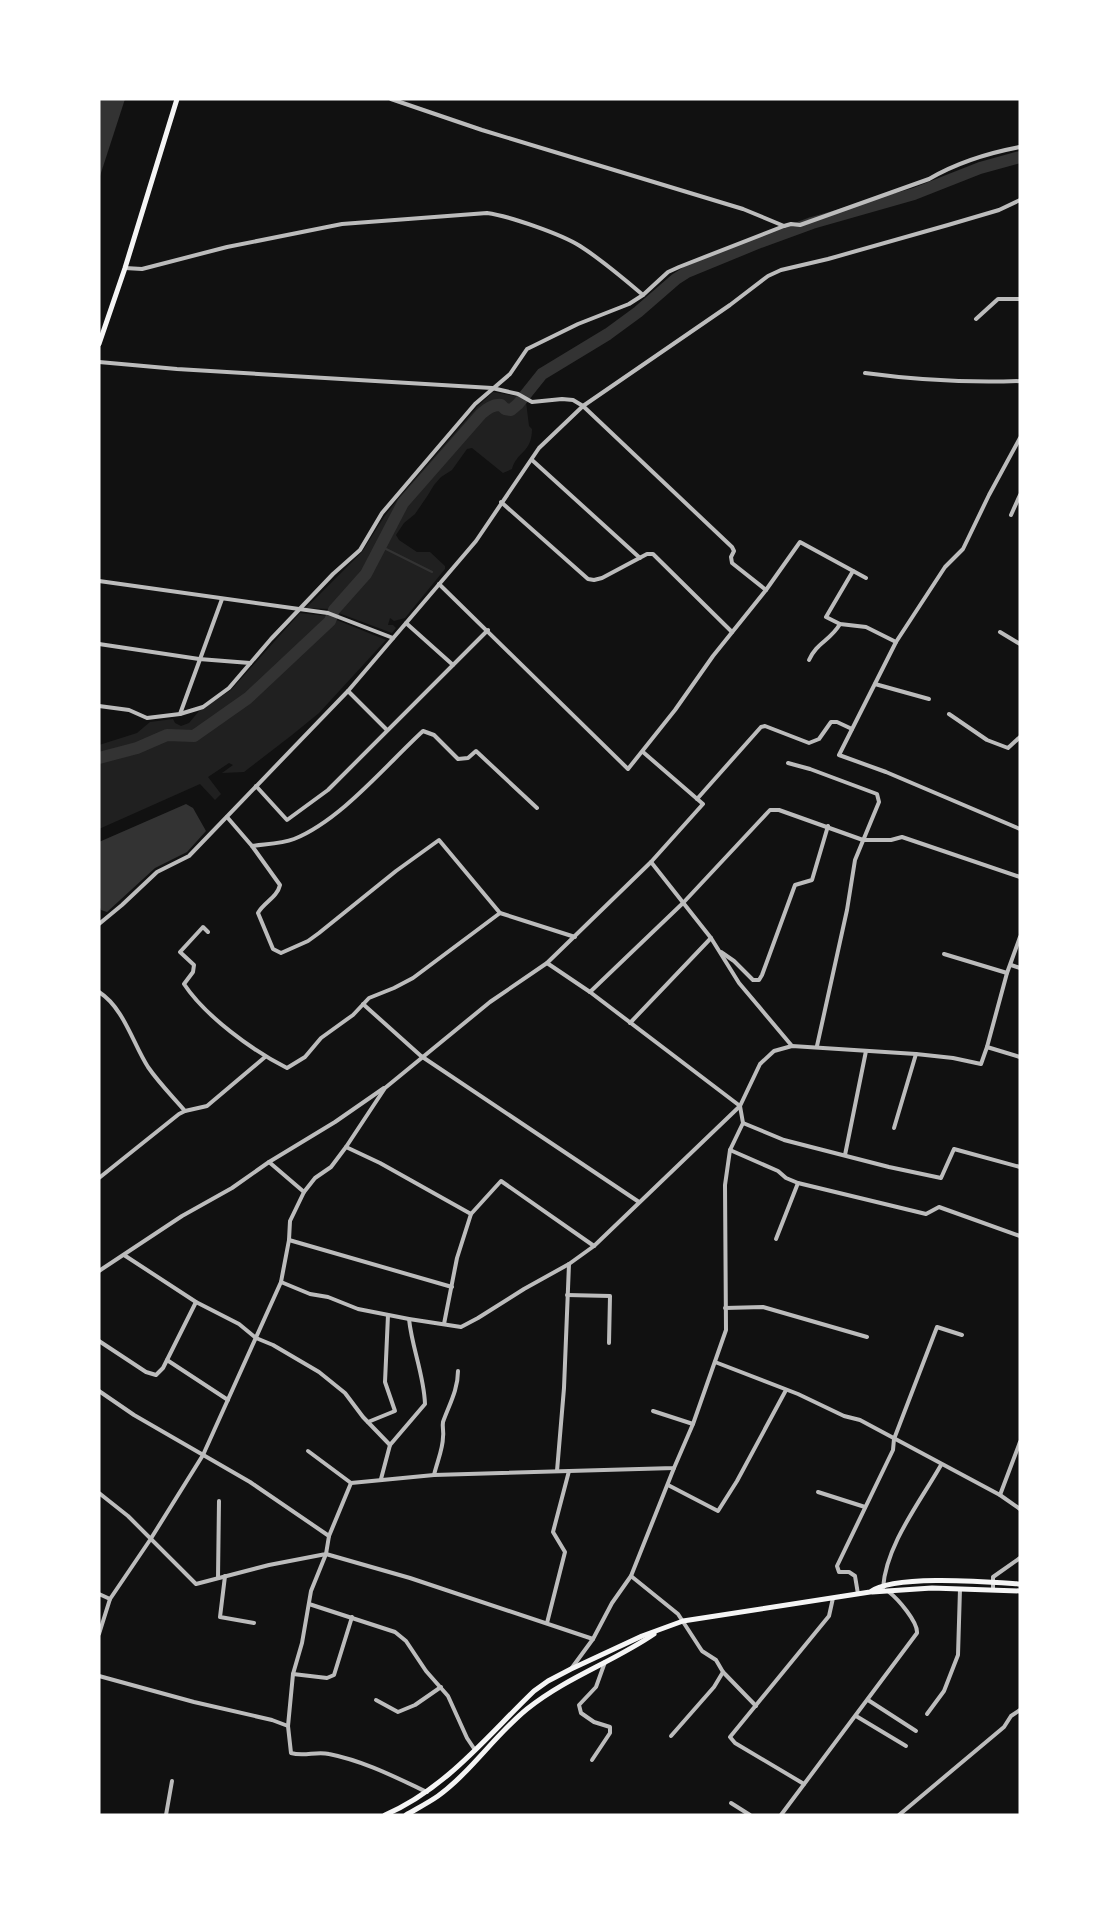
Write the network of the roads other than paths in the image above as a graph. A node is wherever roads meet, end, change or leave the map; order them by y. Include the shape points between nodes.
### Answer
1 (177, 99) edge
2 (391, 99) edge
3 (1020, 147) edge
4 (1020, 200) edge
5 (784, 226) junction
6 (125, 268) junction
7 (643, 295) junction
8 (1020, 299) edge
9 (976, 319) dead end
10 (99, 344) edge
11 (99, 362) edge
12 (865, 373) dead end
13 (1020, 381) edge
14 (492, 388) junction
15 (583, 406) junction
16 (1020, 438) edge
17 (532, 460) junction
18 (1020, 495) edge
19 (501, 502) junction
20 (1011, 515) dead end
21 (640, 558) junction
22 (853, 571) junction
23 (866, 578) dead end
24 (99, 582) edge
25 (439, 584) junction
26 (766, 590) junction
27 (222, 599) junction
28 (299, 610) junction
29 (406, 623) junction
30 (840, 624) junction
31 (488, 630) junction
32 (732, 632) junction
33 (1000, 632) dead end
34 (393, 638) junction
35 (896, 642) junction
36 (99, 644) edge
37 (1020, 644) edge
38 (199, 659) junction
39 (809, 660) dead end
40 (250, 663) junction
41 (453, 665) junction
42 (875, 684) junction
43 (348, 691) junction
44 (929, 699) dead end
45 (99, 706) edge
46 (180, 714) junction
47 (950, 714) dead end
48 (852, 729) junction
49 (387, 730) junction
50 (1020, 737) edge
51 (643, 752) junction
52 (788, 763) dead end
53 (256, 786) junction
54 (697, 799) junction
55 (537, 808) dead end
56 (227, 817) junction
57 (828, 826) junction
58 (1020, 829) edge
59 (863, 840) junction
60 (252, 846) junction
61 (651, 862) junction
62 (1020, 877) edge
63 (683, 903) junction
64 (500, 913) junction
65 (99, 924) edge
66 (208, 932) dead end
67 (576, 937) junction
68 (1020, 937) edge
69 (711, 938) junction
70 (720, 951) junction
71 (944, 954) dead end
72 (547, 963) junction
73 (1011, 965) junction
74 (1020, 968) edge
75 (1007, 973) junction
76 (99, 992) edge
77 (590, 992) junction
78 (363, 1005) junction
79 (630, 1023) junction
80 (792, 1046) junction
81 (817, 1046) junction
82 (987, 1047) junction
83 (866, 1051) junction
84 (916, 1054) junction
85 (422, 1056) junction
86 (265, 1057) junction
87 (1020, 1057) edge
88 (385, 1088) junction
89 (740, 1106) junction
90 (185, 1111) junction
91 (744, 1123) junction
92 (894, 1128) dead end
93 (346, 1147) junction
94 (730, 1150) junction
95 (845, 1155) junction
96 (269, 1162) junction
97 (1020, 1167) edge
98 (99, 1178) edge
99 (798, 1183) junction
100 (304, 1192) junction
101 (639, 1202) junction
102 (471, 1214) junction
103 (1020, 1236) edge
104 (776, 1239) dead end
105 (289, 1240) junction
106 (594, 1246) junction
107 (124, 1255) junction
108 (569, 1264) junction
109 (99, 1271) edge
110 (281, 1282) junction
111 (452, 1287) junction
112 (567, 1295) junction
113 (196, 1302) junction
114 (726, 1308) junction
115 (388, 1315) junction
116 (409, 1319) junction
117 (444, 1324) junction
118 (962, 1335) dead end
119 (867, 1337) dead end
120 (256, 1338) junction
121 (99, 1341) edge
122 (609, 1343) dead end
123 (167, 1360) junction
124 (716, 1362) junction
125 (458, 1371) dead end
126 (786, 1390) junction
127 (99, 1391) edge
128 (228, 1400) junction
129 (653, 1411) dead end
130 (368, 1422) junction
131 (693, 1424) junction
132 (894, 1439) junction
133 (1020, 1442) edge
134 (390, 1445) junction
135 (309, 1451) dead end
136 (203, 1455) junction
137 (941, 1465) junction
138 (674, 1468) junction
139 (568, 1471) junction
140 (557, 1472) junction
141 (434, 1474) junction
142 (381, 1479) junction
143 (351, 1483) junction
144 (668, 1485) junction
145 (818, 1492) dead end
146 (99, 1493) edge
147 (1000, 1495) junction
148 (219, 1501) dead end
149 (865, 1507) junction
150 (1020, 1509) edge
151 (329, 1536) junction
152 (150, 1540) junction
153 (326, 1554) junction
154 (1020, 1558) edge
155 (225, 1576) junction
156 (631, 1576) junction
157 (218, 1578) junction
158 (1020, 1584) edge
159 (993, 1586) junction
160 (960, 1588) junction
161 (885, 1590) junction
162 (1020, 1591) edge
163 (99, 1594) edge
164 (858, 1594) junction
165 (833, 1598) junction
166 (110, 1599) junction
167 (309, 1604) junction
168 (352, 1617) junction
169 (682, 1621) junction
170 (254, 1623) dead end
171 (547, 1623) junction
172 (663, 1628) junction
173 (99, 1634) edge
174 (593, 1639) junction
175 (605, 1662) junction
176 (571, 1669) junction
177 (723, 1672) junction
178 (293, 1674) junction
179 (99, 1676) edge
180 (441, 1687) junction
181 (376, 1700) dead end
182 (868, 1700) junction
183 (756, 1706) junction
184 (1020, 1710) edge
185 (927, 1714) dead end
186 (856, 1716) junction
187 (288, 1726) junction
188 (916, 1731) dead end
189 (671, 1736) dead end
190 (906, 1746) dead end
191 (475, 1750) junction
192 (592, 1760) dead end
193 (172, 1781) dead end
194 (804, 1784) junction
195 (427, 1792) junction
196 (731, 1803) dead end
197 (166, 1815) edge
198 (386, 1815) edge
199 (406, 1815) edge
200 (750, 1815) edge
201 (781, 1815) edge
202 (899, 1815) edge

1 - 6 main road
2 - 5 street via 743,209
3 - 5 street via 949,167 929,179 800,225
4 - 15 street via 999,210 768,276
5 - 7 street via 668,272
6 - 7 street via 142,269 342,224 487,213 579,245
6 - 10 main road
7 - 14 street via 527,349 510,374
8 - 9 street via 998,299
11 - 14 street
12 - 13 street via 926,380
14 - 15 street via 532,402 562,399
14 - 28 street via 382,513 360,550
15 - 17 street via 539,448
15 - 26 street via 732,547 732,563
16 - 35 street via 963,549 945,567
17 - 19 street
17 - 21 street
18 - 20 street
19 - 21 street via 588,579 602,578
19 - 25 street via 476,542
21 - 32 street via 647,554 656,556
22 - 23 street
22 - 26 street via 800,542
22 - 30 street via 826,617
24 - 27 street
25 - 29 street
25 - 31 street
26 - 32 street
27 - 28 street
27 - 38 street
28 - 34 street via 328,613
28 - 40 street
29 - 34 street
29 - 41 street
30 - 35 street via 866,627
30 - 39 street via 833,637 814,649
31 - 41 street
31 - 51 street via 628,769
32 - 51 street
33 - 37 street
34 - 43 street
35 - 42 street
36 - 38 street
38 - 40 street
38 - 46 street
40 - 46 street via 230,688 203,707
41 - 49 street
42 - 44 street
42 - 48 street
43 - 49 street
43 - 53 street
45 - 46 street via 129,710 147,718
47 - 50 street via 987,740 1008,748
48 - 54 street via 831,722 819,740 809,742 761,727
48 - 58 street via 839,755
49 - 53 street via 328,790 287,820
51 - 54 street
52 - 59 street via 877,794 879,802
53 - 56 street
54 - 61 street via 703,804
55 - 60 street via 476,751 468,758 458,759 434,735 423,731 343,808 317,827 291,840
56 - 60 street
56 - 65 street via 189,856 157,872
57 - 59 street
57 - 63 street via 770,810
57 - 70 street via 812,880 795,885 759,980 753,980
59 - 62 street via 902,837
59 - 81 street via 855,860
60 - 64 street via 280,885 258,913 273,950 281,953 319,933 439,840
61 - 63 street
61 - 67 street
63 - 69 street
63 - 77 street
64 - 67 street
64 - 78 street via 413,978 369,998
66 - 86 street via 202,927 180,952 194,965 184,984 207,1011
67 - 72 street
68 - 73 street
69 - 70 street
69 - 79 street
70 - 80 street via 739,983
71 - 75 street
72 - 77 street
72 - 85 street
73 - 74 street
73 - 75 street
75 - 82 street
76 - 90 street via 118,1012 149,1068
77 - 79 street
78 - 85 street
78 - 86 street via 287,1068
79 - 89 street
80 - 81 street
80 - 89 street via 774,1051 760,1064
81 - 83 street
82 - 84 street via 981,1064
82 - 87 street
83 - 84 street
83 - 95 street
84 - 92 street
85 - 88 street
85 - 101 street
86 - 90 street via 207,1106
88 - 93 street
88 - 96 street
89 - 91 street
89 - 101 street
90 - 98 street
91 - 94 street
91 - 95 street via 784,1140
93 - 100 street
93 - 102 street
94 - 99 street
94 - 114 street via 725,1185
95 - 97 street via 941,1178 954,1149
96 - 100 street
96 - 107 street
99 - 103 street via 926,1214 939,1207
99 - 104 street
100 - 105 street via 290,1221
101 - 106 street
102 - 106 street via 501,1181
102 - 111 street
105 - 110 street
105 - 111 street
106 - 108 street
107 - 109 street
107 - 113 street
108 - 112 street
108 - 117 street via 478,1318 461,1326
110 - 115 street via 358,1309
110 - 120 street
111 - 117 street
112 - 122 street via 610,1296
112 - 140 street
113 - 120 street via 239,1324
113 - 123 street
114 - 119 street via 763,1307
114 - 124 street via 726,1330
115 - 116 street
115 - 130 street via 385,1382 395,1411
116 - 117 street
116 - 134 street via 425,1404
118 - 132 street via 937,1327
120 - 128 street
120 - 130 street via 319,1372 345,1393
121 - 123 street via 156,1375
123 - 128 street
124 - 126 street
124 - 131 street
125 - 141 street via 455,1395 442,1424 444,1436
126 - 132 street via 860,1420
126 - 144 street via 718,1511
127 - 136 street
128 - 136 street
129 - 131 street
130 - 134 street
131 - 138 street
132 - 137 street
132 - 149 street via 893,1450
133 - 147 street
134 - 142 street
135 - 143 street
136 - 151 street
136 - 152 street
137 - 147 street
137 - 161 street via 910,1515 885,1570
138 - 139 street
138 - 144 street
139 - 140 street
139 - 171 street via 553,1532 565,1551
140 - 141 street
141 - 142 street
142 - 143 street
143 - 151 street
144 - 156 street
145 - 149 street
146 - 152 street
147 - 150 street
148 - 157 street
149 - 164 street via 837,1566 839,1572 855,1576
151 - 153 street
152 - 157 street via 196,1584
152 - 166 street
153 - 155 street
153 - 167 street
153 - 171 street
154 - 159 street via 993,1577
155 - 157 street
155 - 170 street via 220,1617
156 - 169 street
156 - 174 street
158 - 159 main road
159 - 160 main road
159 - 161 main road via 933,1581
159 - 162 main road
160 - 161 main road
160 - 185 street via 958,1655 944,1691
161 - 164 main road
161 - 182 street via 897,1598 916,1625 917,1633
163 - 166 street
164 - 165 main road
165 - 169 main road
165 - 183 street via 829,1616
166 - 173 street
167 - 168 street
167 - 178 street
168 - 178 street via 334,1675 327,1678
168 - 180 street via 401,1636
169 - 172 main road
169 - 177 street via 702,1651 716,1660
171 - 174 street
172 - 175 main road
172 - 176 main road
174 - 176 street
175 - 192 street via 596,1687 579,1705 581,1713 610,1727
175 - 199 main road via 556,1687 513,1722 437,1797
176 - 191 main road via 534,1691
177 - 183 street
177 - 189 street
178 - 187 street
179 - 187 street
180 - 181 street via 398,1712
180 - 191 street
182 - 186 street
182 - 188 street
183 - 194 street via 730,1737
184 - 202 street
186 - 190 street
186 - 194 street
187 - 195 street via 291,1753 326,1753 374,1767
191 - 195 main road
193 - 197 street
194 - 201 street
195 - 198 main road
196 - 200 street

